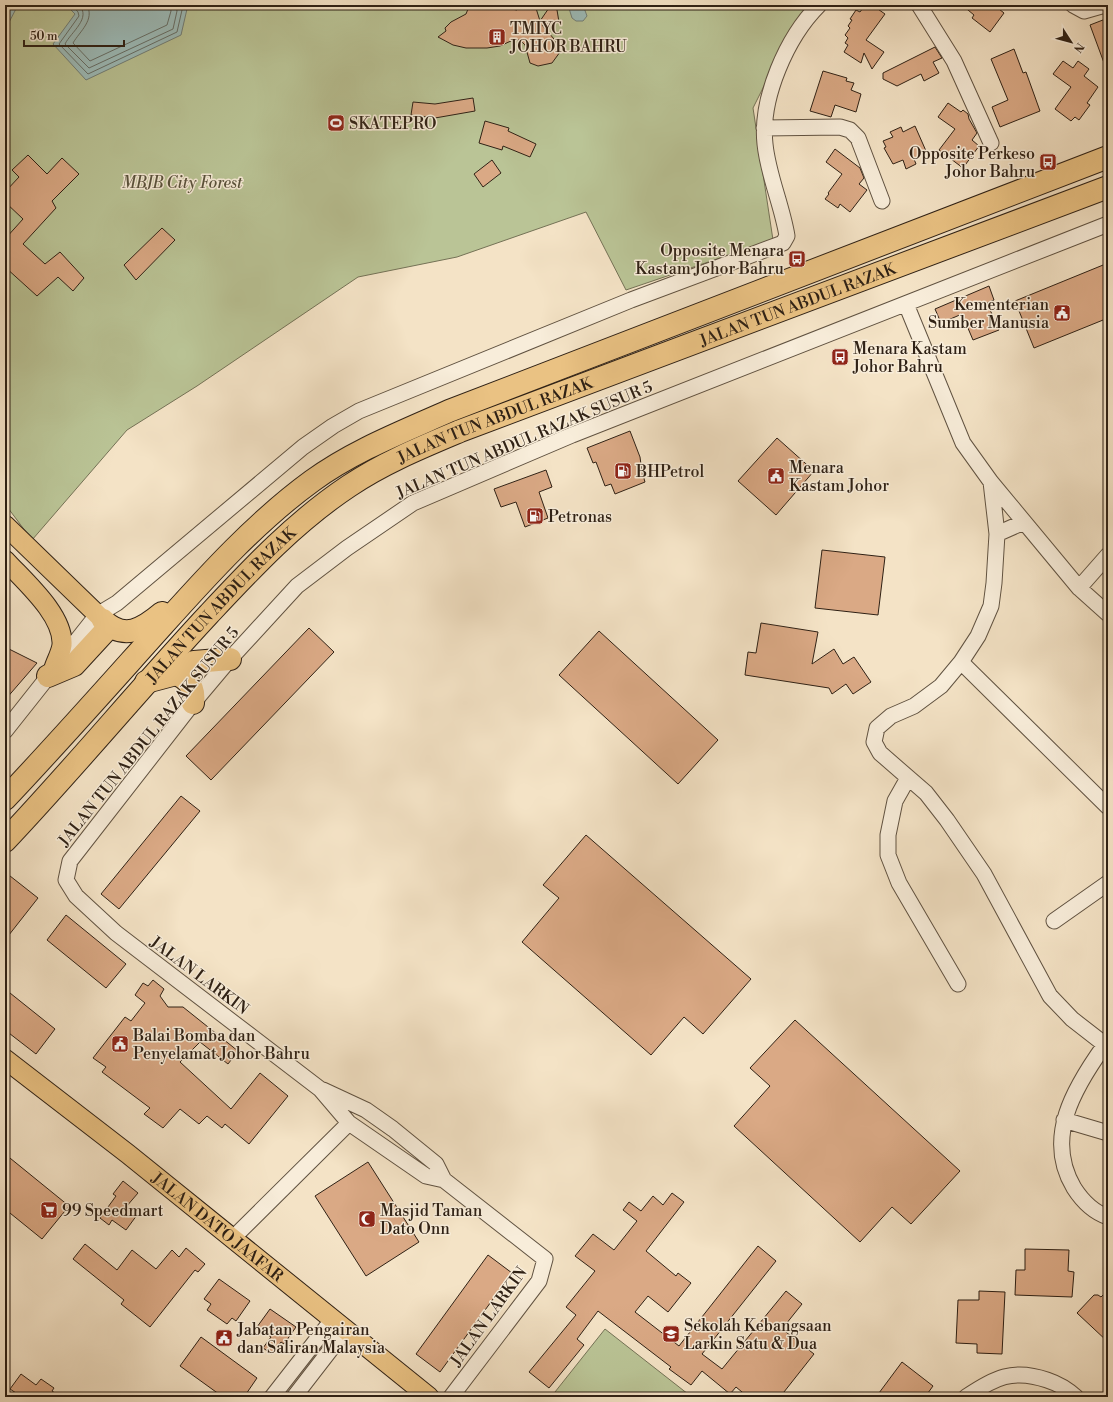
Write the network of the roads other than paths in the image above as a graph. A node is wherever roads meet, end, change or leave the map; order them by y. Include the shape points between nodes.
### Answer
1 (819, 5) edge
2 (919, 5) edge
3 (1073, 5) edge
4 (1105, 5) edge
5 (764, 128) junction
6 (991, 143) dead end
7 (1108, 157) edge
8 (1108, 187) edge
9 (882, 201) dead end
10 (1108, 224) edge
11 (906, 304) junction
12 (992, 482) junction
13 (1024, 522) junction
14 (5, 525) edge
15 (997, 534) junction
16 (1108, 555) edge
17 (5, 560) edge
18 (203, 580) junction
19 (1079, 588) junction
20 (1108, 614) edge
21 (103, 621) junction
22 (230, 659) junction
23 (961, 662) junction
24 (51, 672) junction
25 (176, 674) junction
26 (146, 682) junction
27 (193, 703) junction
28 (5, 731) edge
29 (908, 778) junction
30 (5, 799) edge
31 (1108, 807) edge
32 (5, 840) edge
33 (66, 880) joint
34 (1108, 883) edge
35 (1054, 921) dead end
36 (958, 984) dead end
37 (1106, 1046) edge
38 (5, 1059) edge
39 (320, 1089) junction
40 (1064, 1120) junction
41 (349, 1123) junction
42 (1108, 1133) edge
43 (399, 1134) junction
44 (444, 1180) junction
45 (1108, 1217) edge
46 (233, 1238) junction
47 (338, 1325) junction
48 (272, 1397) edge
49 (294, 1397) edge
50 (429, 1397) edge
51 (451, 1397) edge
52 (966, 1397) edge
53 (1076, 1397) edge

1 - 5 street via 800,27 780,64 764,117
2 - 6 street via 954,61
3 - 4 street via 1084,11
5 - 9 street via 840,127 850,130 858,138
5 - 21 street via 765,145 787,236 783,243 631,300 359,411 303,447 117,602
7 - 18 highway, JALAN TUN ABDUL RAZAK via 449,411 372,446 312,481 294,495
8 - 26 highway, JALAN TUN ABDUL RAZAK via 460,431 388,463 348,486 282,538
10 - 11 street, JALAN TUN ABDUL RAZAK SUSUR 5
11 - 12 street via 963,443
11 - 22 street, JALAN TUN ABDUL RAZAK SUSUR 5 via 572,435 413,503 297,586
12 - 13 street
12 - 15 street
13 - 15 street
13 - 19 street
14 - 21 main road
15 - 23 street via 991,606 978,636
16 - 19 street
17 - 24 main road via 48,608 59,626 62,647
18 - 21 highway via 148,624 123,632
18 - 30 highway, JALAN TUN ABDUL RAZAK
19 - 20 street
21 - 24 highway via 74,665
22 - 25 highway via 194,662
22 - 27 street, JALAN TUN ABDUL RAZAK SUSUR 5
23 - 29 street via 941,686 914,706 891,716 877,728 874,742 880,753
23 - 31 street
24 - 28 street
25 - 26 highway
25 - 27 highway via 188,680 192,686
26 - 32 highway, JALAN TUN ABDUL RAZAK
27 - 33 street, JALAN TUN ABDUL RAZAK SUSUR 5 via 70,861
29 - 36 street via 895,801 888,835 888,855 898,883
29 - 37 street via 926,793 984,874 1050,996 1072,1020
33 - 39 street, JALAN LARKIN via 76,896 116,933
34 - 35 street
37 - 40 street via 1072,1096
38 - 46 main road, JALAN DATO JAAFAR
39 - 41 street, JALAN LARKIN
39 - 43 street, JALAN LARKIN via 366,1110
40 - 42 street
40 - 45 street via 1062,1158 1069,1179 1080,1197 1096,1213
41 - 43 street
41 - 44 street, JALAN LARKIN via 426,1176
41 - 46 street
43 - 44 street, JALAN LARKIN via 436,1164
44 - 51 street, JALAN LARKIN via 545,1259 539,1281
46 - 47 main road, JALAN DATO JAAFAR
47 - 48 street
47 - 49 street
47 - 50 main road, JALAN DATO JAAFAR
52 - 53 street via 992,1381 1022,1374 1064,1386

